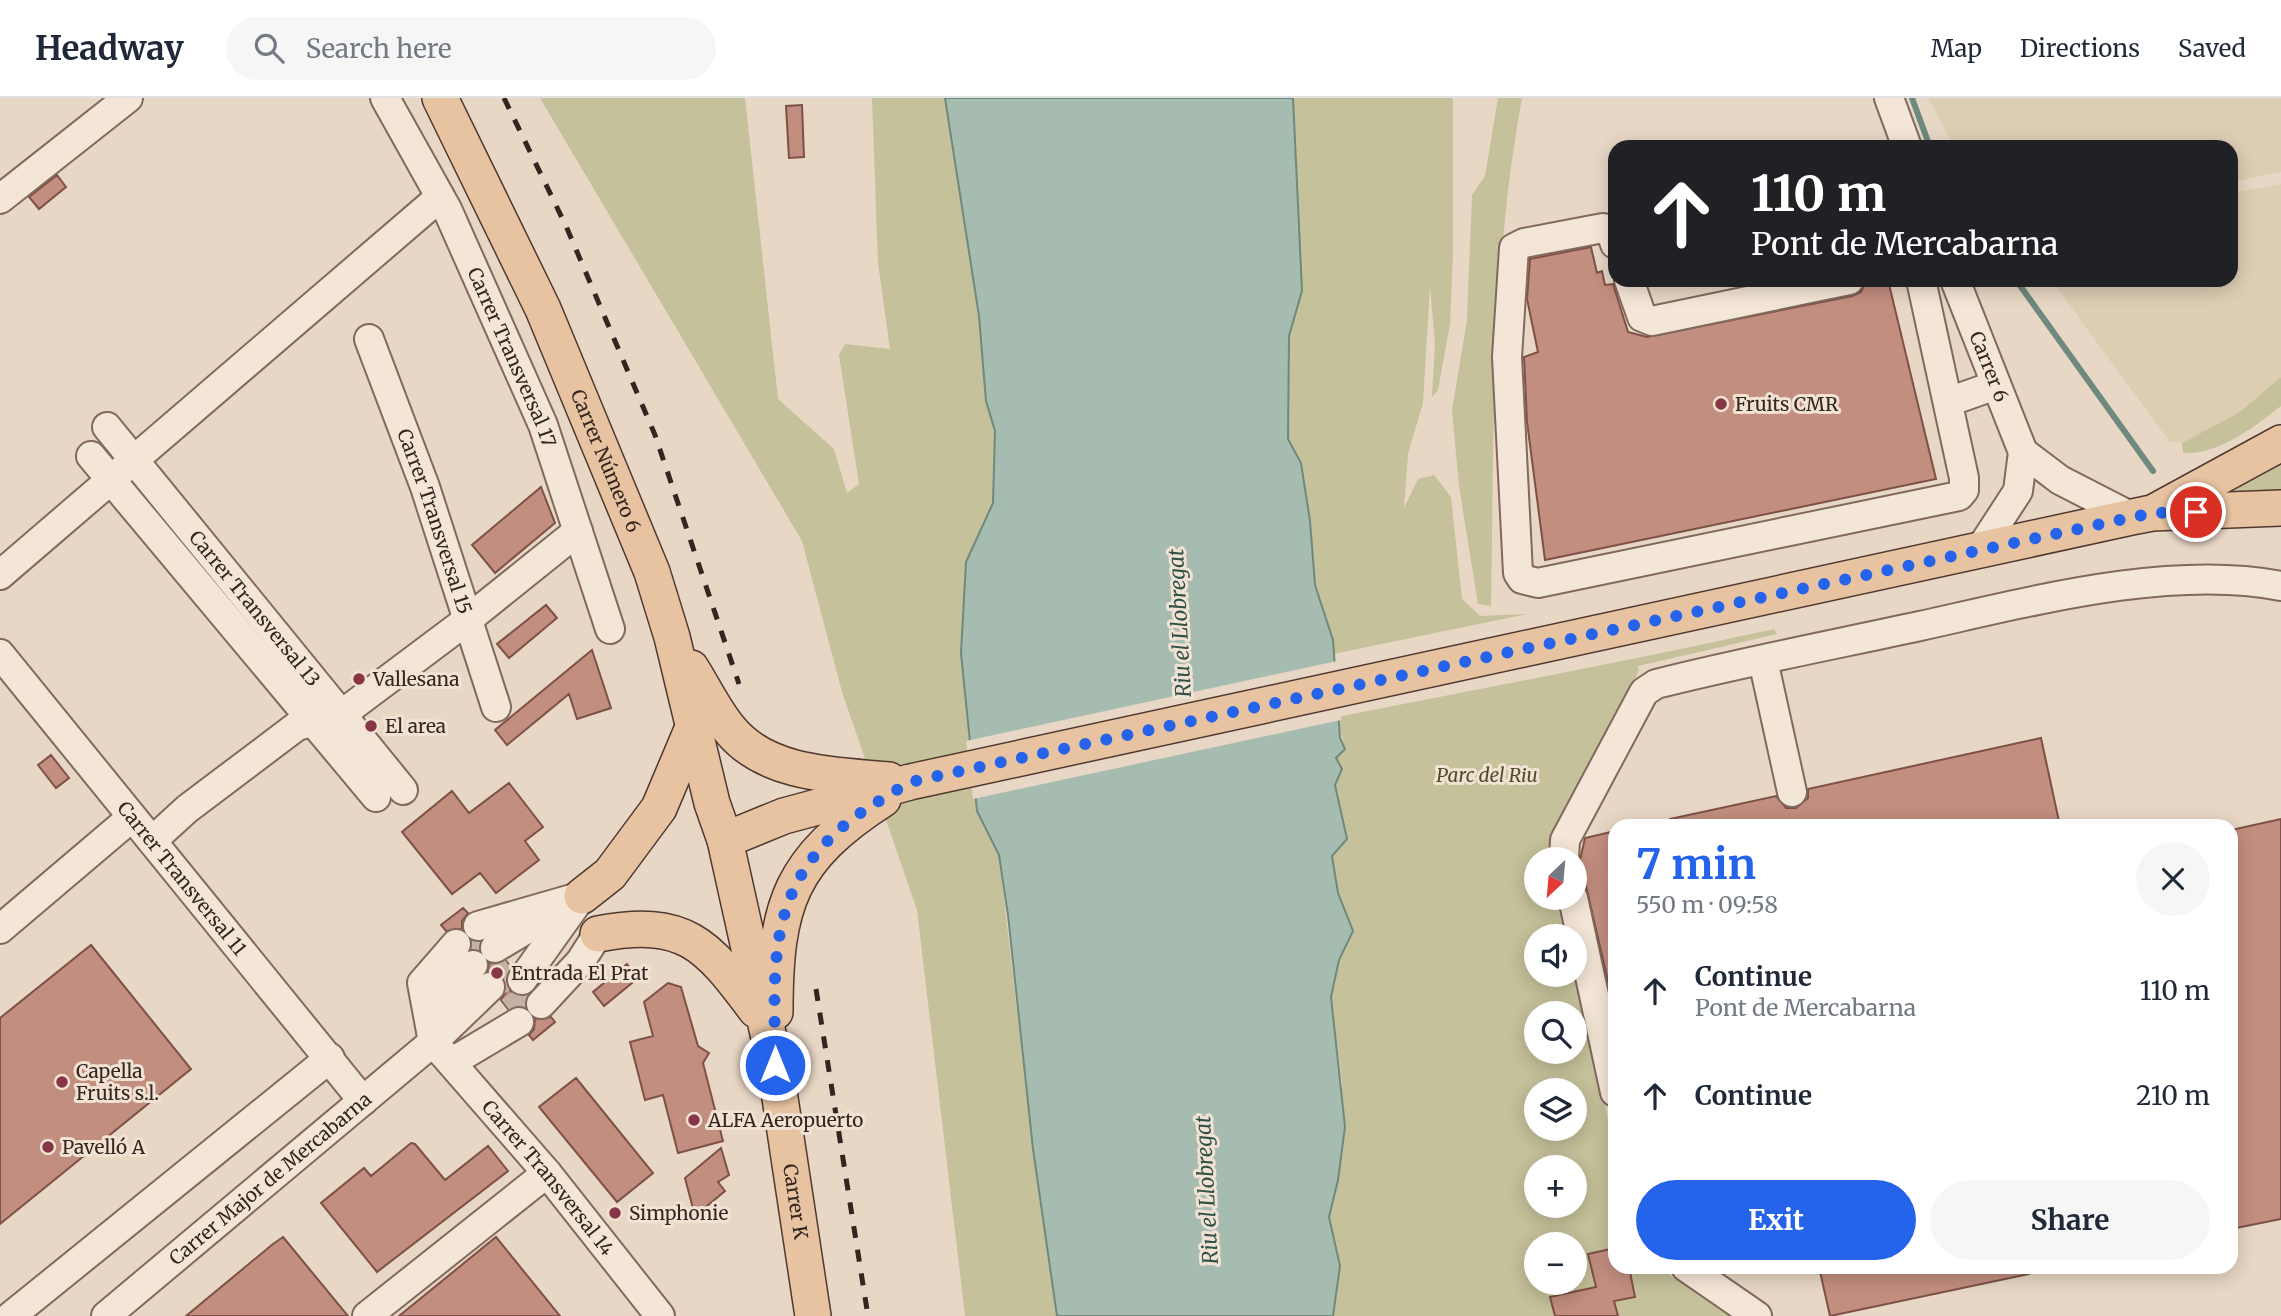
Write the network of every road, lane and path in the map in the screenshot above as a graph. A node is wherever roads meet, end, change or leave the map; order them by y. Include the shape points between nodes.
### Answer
1 (128, 98) edge
2 (385, 98) edge
3 (440, 98) edge
4 (1889, 98) edge
5 (1904, 140) edge
6 (440, 197) junction
7 (0, 198) edge
8 (1608, 232) edge
9 (1631, 287) edge
10 (1815, 287) edge
11 (1923, 287) edge
12 (1958, 287) edge
13 (369, 339) dead end
14 (1996, 385) junction
15 (1948, 402) junction
16 (107, 427) dead end
17 (2281, 443) edge
18 (2023, 452) junction
19 (90, 456) dead end
20 (135, 460) junction
21 (110, 480) junction
22 (2281, 508) edge
23 (2142, 515) junction
24 (578, 531) junction
25 (1979, 551) junction
26 (0, 575) edge
27 (2281, 586) edge
28 (466, 621) junction
29 (610, 629) dead end
30 (672, 637) junction
31 (0, 654) edge
32 (1763, 660) junction
33 (496, 707) dead end
34 (342, 714) junction
35 (314, 721) junction
36 (694, 725) junction
37 (910, 782) junction
38 (403, 790) dead end
39 (1792, 792) dead end
40 (376, 797) dead end
41 (132, 817) junction
42 (725, 840) junction
43 (152, 841) junction
44 (1565, 847) edge
45 (582, 896) junction
46 (1576, 910) edge
47 (0, 929) edge
48 (598, 934) joint
49 (509, 965) junction
50 (487, 982) junction
51 (763, 1018) junction
52 (433, 1042) junction
53 (458, 1057) junction
54 (330, 1058) junction
55 (1608, 1060) edge
56 (775, 1065) junction
57 (363, 1101) junction
58 (547, 1173) junction
59 (1696, 1274) edge
60 (11, 1316) edge
61 (106, 1316) edge
62 (367, 1316) edge
63 (660, 1316) edge
64 (813, 1316) edge
65 (1757, 1316) edge

1 - 7 street
2 - 6 street, Carrer Transversal 17
3 - 30 main road, Carrer Número 6 via 547,321 652,572
4 - 5 street
6 - 20 street
6 - 24 street, Carrer Transversal 17 via 543,425
8 - 15 street via 1603,228 1514,248 1507,357 1518,573 1522,579 1538,583 1959,496 1964,478
9 - 10 street via 1642,317 1651,321
11 - 15 street
12 - 14 street, Carrer 6
13 - 28 street, Carrer Transversal 15 via 425,487
14 - 15 street
14 - 18 street, Carrer 6
16 - 20 street, Carrer Transversal 13
17 - 23 main road
18 - 23 street via 2060,480
18 - 25 street, Carrer 6 via 2018,491
19 - 21 street, Carrer Transversal 13
20 - 21 street
20 - 34 street, Carrer Transversal 13
21 - 26 street
21 - 35 street, Carrer Transversal 13
22 - 23 main road
23 - 25 main road
24 - 28 street
24 - 29 street, Carrer Transversal 17
25 - 37 main road
27 - 32 street via 2254,581 2182,581 2083,592
28 - 33 street, Carrer Transversal 15
28 - 34 street
30 - 36 main road, Carrer Número 6
30 - 37 main road via 731,731 766,758 822,773
31 - 41 street, Carrer Transversal 11
32 - 39 street
32 - 44 street via 1656,684 1644,692
34 - 35 street
34 - 38 street, Carrer Transversal 13
35 - 40 street, Carrer Transversal 13
35 - 43 street via 297,726
36 - 42 main road, Carrer Número 6
36 - 45 main road via 659,808 610,874
37 - 42 main road via 784,817
37 - 56 main road via 846,824 818,850 792,888 777,940
41 - 43 street, Carrer Transversal 11
41 - 47 street
42 - 51 main road, Carrer K
43 - 54 street, Carrer Transversal 11
45 - 49 street
45 - 49 street
46 - 55 street
48 - 49 street via 580,962
48 - 51 main road via 655,928 695,942 708,950
50 - 52 street, Carrer Major de Mercabarna
50 - 52 street via 422,984
50 - 53 street via 480,1034
51 - 56 main road, Carrer K
52 - 53 street, Carrer Transversal 14
52 - 57 street, Carrer Major de Mercabarna
53 - 58 street, Carrer Transversal 14
54 - 57 street, Carrer Transversal 11
54 - 60 street
56 - 64 main road, Carrer K
57 - 61 street, Carrer Major de Mercabarna
58 - 62 street
58 - 63 street, Carrer Transversal 14
59 - 65 street

